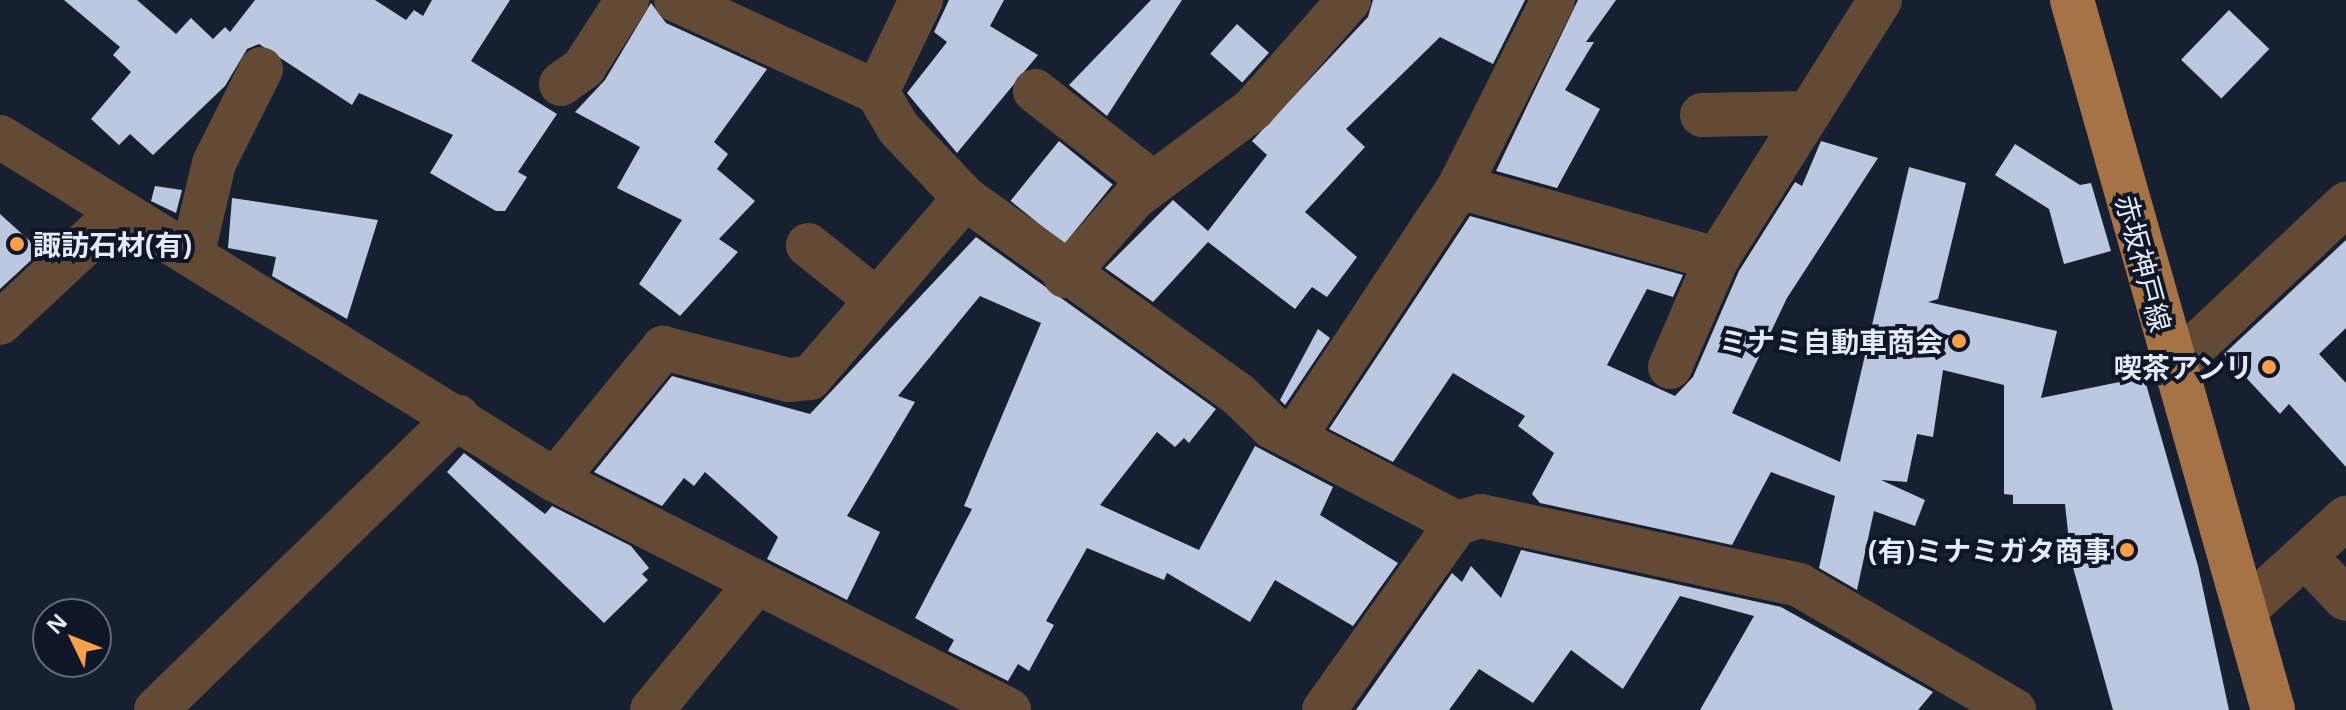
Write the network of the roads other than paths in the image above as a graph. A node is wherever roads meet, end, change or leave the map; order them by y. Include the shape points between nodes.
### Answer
1 (627, 0) edge
2 (676, 0) edge
3 (921, 0) edge
4 (1349, 0) edge
5 (1553, 0) edge
6 (1880, 0) edge
7 (2072, 0) edge
8 (261, 69) dead end
9 (561, 84) dead end
10 (1035, 91) dead end
11 (877, 92) junction
12 (1809, 113) junction
13 (1702, 115) dead end
14 (0, 137) edge
15 (1152, 182) junction
16 (1459, 187) junction
17 (965, 198) junction
18 (2346, 204) edge
19 (117, 214) junction
20 (808, 245) dead end
21 (193, 252) junction
22 (1717, 259) junction
23 (1065, 276) junction
24 (877, 300) junction
25 (0, 323) edge
26 (1670, 367) dead end
27 (2173, 367) junction
28 (458, 416) junction
29 (1294, 437) junction
30 (555, 480) junction
31 (2346, 518) edge
32 (1457, 523) junction
33 (2305, 556) junction
34 (754, 586) junction
35 (2346, 599) edge
36 (2245, 610) junction
37 (156, 710) edge
38 (652, 710) edge
39 (1009, 710) edge
40 (1324, 710) edge
41 (2014, 710) edge
42 (2273, 710) edge

1 - 9 street via 584,67
2 - 11 street
3 - 11 street
4 - 15 street via 1253,109
5 - 16 street
6 - 12 street
7 - 27 main road, 赤坂神戸線
8 - 21 street via 214,163
10 - 15 street
11 - 17 street via 899,129
12 - 13 street
12 - 22 street
14 - 19 street
15 - 23 street
16 - 22 street
16 - 29 street
17 - 23 street
17 - 24 street
18 - 27 street
19 - 21 street
19 - 25 street
20 - 24 street
21 - 28 street
22 - 26 street
23 - 29 street
24 - 30 street via 810,378 789,380 663,348
27 - 36 main road, 赤坂神戸線
28 - 30 street
28 - 37 street
29 - 32 street
30 - 34 street
31 - 33 street
32 - 40 street
32 - 41 street via 1481,516 1799,585
33 - 35 street
33 - 36 street
34 - 38 street
34 - 39 street
36 - 42 main road, 赤坂神戸線

